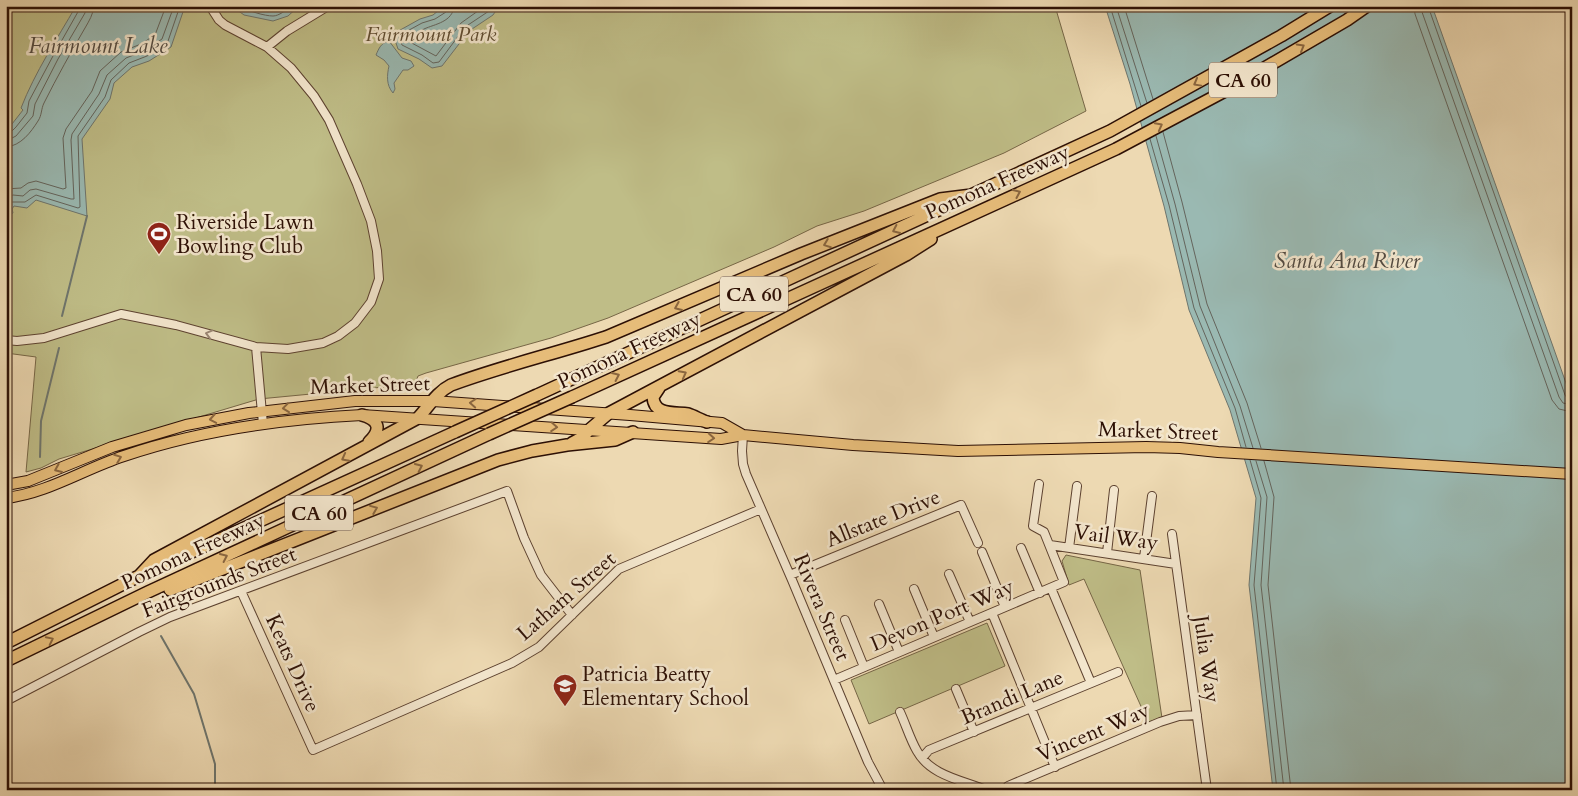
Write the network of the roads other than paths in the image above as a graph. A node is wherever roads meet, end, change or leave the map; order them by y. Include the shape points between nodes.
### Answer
1 (210, 6) edge
2 (328, 6) edge
3 (1330, 6) edge
4 (1367, 6) edge
5 (266, 47) junction
6 (972, 195) junction
7 (973, 213) junction
8 (6, 340) edge
9 (256, 347) junction
10 (660, 387) junction
11 (434, 401) junction
12 (261, 411) junction
13 (609, 413) junction
14 (362, 415) junction
15 (418, 418) junction
16 (706, 422) junction
17 (263, 424) junction
18 (588, 430) junction
19 (633, 432) junction
20 (743, 435) junction
21 (568, 445) junction
22 (365, 447) junction
23 (1572, 474) edge
24 (1039, 484) dead end
25 (6, 485) edge
26 (1077, 486) dead end
27 (1114, 490) dead end
28 (1152, 496) dead end
29 (6, 498) edge
30 (761, 509) junction
31 (1172, 534) dead end
32 (978, 543) dead end
33 (1050, 545) junction
34 (1021, 548) dead end
35 (1069, 548) junction
36 (982, 552) dead end
37 (1107, 553) junction
38 (1144, 558) junction
39 (1176, 564) junction
40 (949, 574) dead end
41 (790, 575) junction
42 (139, 576) junction
43 (1051, 588) junction
44 (914, 589) dead end
45 (242, 591) junction
46 (148, 592) junction
47 (1040, 593) junction
48 (879, 604) dead end
49 (1005, 607) junction
50 (992, 613) junction
51 (572, 615) junction
52 (845, 620) dead end
53 (970, 622) junction
54 (934, 637) junction
55 (6, 643) edge
56 (899, 652) junction
57 (6, 661) edge
58 (864, 667) junction
59 (1118, 672) dead end
60 (834, 680) junction
61 (1091, 683) junction
62 (956, 689) dead end
63 (6, 700) edge
64 (1031, 708) junction
65 (900, 712) dead end
66 (1197, 715) junction
67 (974, 732) junction
68 (313, 750) joint
69 (922, 758) junction
70 (1055, 767) junction
71 (883, 790) edge
72 (986, 790) edge
73 (1005, 790) edge
74 (1207, 790) edge

1 - 5 street via 225,25
2 - 5 street
3 -> 6 highway, Pomona Freeway / CA 60 via 1110,131
7 -> 4 highway, Pomona Freeway / CA 60 via 1116,148 1225,91
5 - 9 street via 291,68 329,120 371,221 379,279 371,302 355,323 338,336 323,343 288,349
6 -> 11 highway via 940,199 606,337 451,384 439,392
6 -> 42 highway, Pomona Freeway / CA 60, bridge
10 -> 7 highway via 906,255
46 -> 7 highway, Pomona Freeway / CA 60, bridge
9 -> 8 street via 121,314 54,335
9 - 12 street
10 - 13 highway
10 - 16 highway via 653,397 658,409 690,415
11 -> 12 main road, Market Street via 355,401
13 -> 11 main road, Market Street
11 - 15 highway
12 - 17 street
12 -> 25 main road, Market Street via 152,434 43,476
13 - 16 main road, Market Street
13 - 18 highway
14 - 15 main road, Market Street
14 - 17 main road, Market Street
14 - 22 highway via 374,420 377,428 374,438
15 -> 18 main road, Market Street
15 - 22 highway
16 - 20 main road, Market Street via 722,423
29 -> 17 main road, Market Street via 41,491 122,456 162,444
18 - 19 main road, Market Street
18 - 21 highway
19 -> 20 main road, Market Street via 721,439
19 - 21 highway via 615,440
20 - 23 main road, Market Street via 958,451 1180,448
20 - 30 street, Rivera Street via 743,464
46 -> 21 highway via 170,590 498,460
22 -> 42 highway via 154,560
24 - 33 street via 1033,526 1044,532
26 - 35 street
27 - 37 street
28 - 38 street
30 - 41 street, Rivera Street
30 - 51 street, Latham Street via 619,568
31 - 39 street, Julia Way
32 - 41 street, Allstate Drive via 961,505
33 - 35 street, Vail Way
33 - 43 street, Devon Port Way via 1064,582
34 - 47 street
35 - 37 street, Vail Way
36 - 49 street
37 - 38 street, Vail Way
38 - 39 street, Vail Way
39 - 66 street, Julia Way
40 - 53 street
41 - 60 street, Rivera Street
42 - 55 highway, Pomona Freeway / CA 60
43 - 47 street, Devon Port Way
43 - 61 street
44 - 54 street
45 - 51 street, Fairgrounds Street via 507,491 541,575
45 - 63 street, Fairgrounds Street via 139,632
45 - 68 street, Keats Drive
57 -> 46 highway, Pomona Freeway / CA 60
47 - 49 street, Devon Port Way
48 - 56 street
49 - 50 street, Devon Port Way
50 - 53 street, Devon Port Way
50 - 64 street
51 - 68 street, Latham Street via 538,647 512,663
52 - 58 street
53 - 54 street, Devon Port Way
54 - 56 street, Devon Port Way
56 - 58 street, Devon Port Way
58 - 60 street, Devon Port Way
59 - 61 street, Brandi Lane
60 - 71 street, Rivera Street
61 - 64 street, Brandi Lane
62 - 67 street
64 - 67 street, Brandi Lane
64 - 70 street
65 - 69 street
66 - 70 street, Vincent Way via 1160,722
66 - 74 street, Julia Way
67 - 69 street, Brandi Lane via 929,750
69 - 72 street via 934,770
70 - 73 street, Vincent Way

